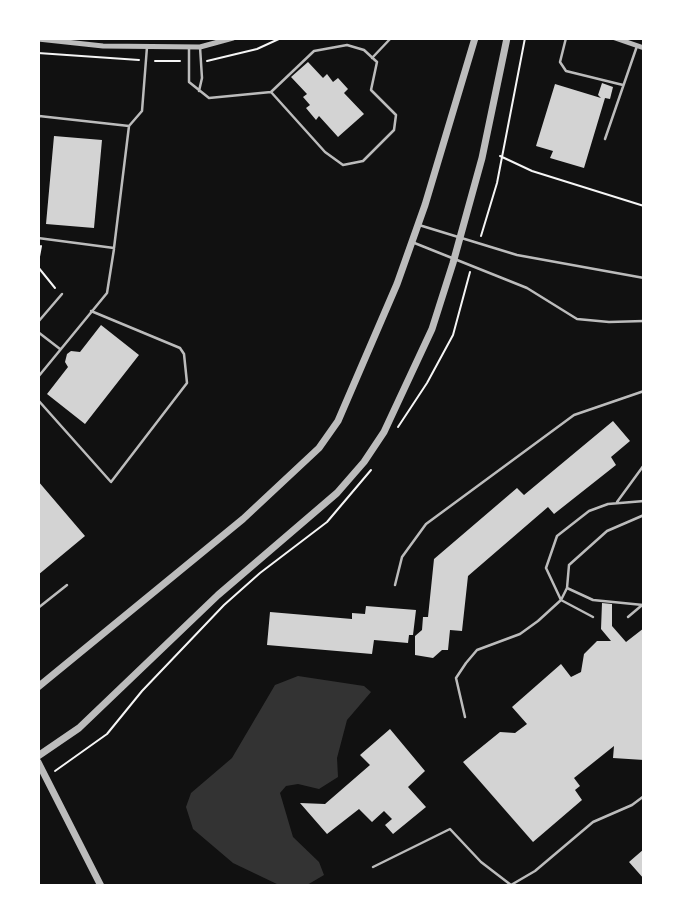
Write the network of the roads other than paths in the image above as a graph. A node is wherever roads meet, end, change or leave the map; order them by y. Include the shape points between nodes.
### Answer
1 (140, 38) edge
2 (233, 38) edge
3 (391, 38) edge
4 (475, 38) edge
5 (508, 38) edge
6 (566, 38) edge
7 (615, 38) edge
8 (38, 39) edge
9 (50, 39) edge
10 (147, 46) junction
11 (139, 47) junction
12 (189, 47) junction
13 (200, 47) junction
14 (640, 47) edge
15 (372, 58) junction
16 (623, 85) junction
17 (199, 91) junction
18 (271, 92) junction
19 (38, 123) edge
20 (129, 126) junction
21 (605, 139) dead end
22 (418, 225) junction
23 (41, 238) edge
24 (459, 239) junction
25 (412, 242) junction
26 (114, 248) junction
27 (455, 257) junction
28 (643, 278) edge
29 (62, 294) road end
30 (91, 311) junction
31 (643, 321) edge
32 (38, 322) edge
33 (38, 332) edge
34 (60, 349) junction
35 (38, 377) edge
36 (643, 391) edge
37 (38, 400) edge
38 (643, 465) edge
39 (643, 502) edge
40 (617, 503) junction
41 (643, 515) edge
42 (66, 585) dead end
43 (395, 585) dead end
44 (567, 588) junction
45 (561, 600) junction
46 (643, 604) edge
47 (38, 608) edge
48 (593, 617) dead end
49 (628, 617) dead end
50 (38, 687) edge
51 (465, 717) dead end
52 (38, 756) edge
53 (38, 762) edge
54 (643, 796) edge
55 (373, 867) dead end
56 (101, 886) edge

1 - 11 lane
2 - 13 street
3 - 15 lane
4 - 22 street
5 - 24 street
6 - 16 lane via 560,61 566,71
7 - 14 street
8 - 9 street
9 - 11 street
10 - 11 street
10 - 12 street
10 - 20 lane via 142,111
12 - 13 street
12 - 17 lane via 189,82
13 - 17 lane
14 - 16 lane
15 - 18 lane via 365,50 347,45 313,51
15 - 18 lane via 377,62 371,90 396,115 394,130 363,161 343,165 325,152
16 - 21 lane
17 - 18 lane via 209,98
19 - 20 lane via 39,116
20 - 26 lane
22 - 24 lane
22 - 25 street
23 - 26 lane
24 - 27 street
24 - 28 lane
25 - 27 lane
25 - 50 street via 348,402 318,448 243,519
26 - 30 lane via 107,293
27 - 31 lane via 527,288 578,319
27 - 52 street via 412,376 384,432 352,478 218,595 79,728
29 - 32 lane
30 - 34 lane
30 - 37 lane via 180,348 187,383 111,482
33 - 34 lane
34 - 35 lane
36 - 43 lane via 574,415 426,524 402,556
38 - 40 lane
39 - 40 lane
40 - 45 lane via 589,511 557,536 546,568
41 - 44 lane via 607,531 569,565
42 - 47 lane
44 - 45 lane
44 - 46 lane via 593,600
45 - 48 lane
45 - 51 lane via 520,634 477,650 466,663 456,678
46 - 49 lane
53 - 56 street
54 - 55 lane via 593,822 511,886 450,829

